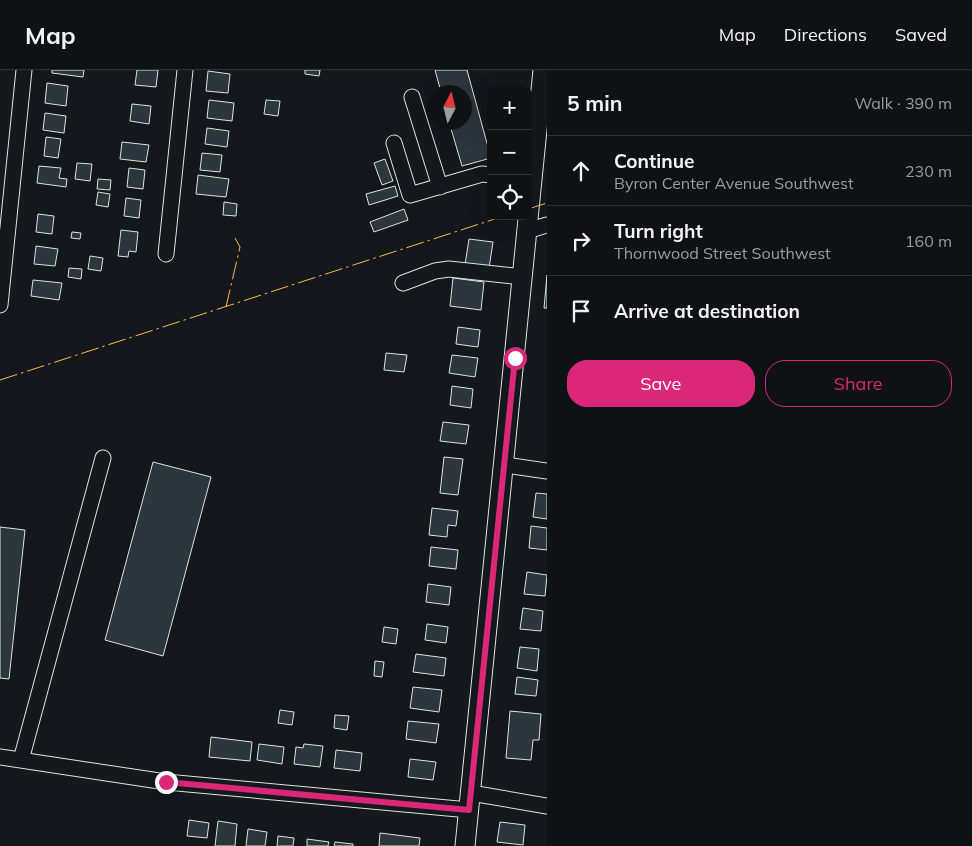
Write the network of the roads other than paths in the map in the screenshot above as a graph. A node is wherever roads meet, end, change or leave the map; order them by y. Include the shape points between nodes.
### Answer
1 (24, 70) edge
2 (185, 70) edge
3 (543, 70) edge
4 (412, 97) dead end
5 (394, 143) dead end
6 (487, 175) edge
7 (531, 175) edge
8 (440, 186) junction
9 (528, 220) edge
10 (547, 225) edge
11 (527, 231) junction
12 (166, 254) dead end
13 (523, 276) junction
14 (403, 283) dead end
15 (0, 305) edge
16 (103, 458) dead end
17 (505, 465) junction
18 (547, 471) edge
19 (0, 758) edge
20 (20, 760) junction
21 (470, 801) junction
22 (547, 806) edge
23 (465, 846) edge

1 - 15 street
2 - 12 street
3 - 7 main road
4 - 8 street
5 - 8 street via 410,195
6 - 8 street
9 - 11 main road
10 - 11 street
11 - 13 main road
13 - 14 street via 449,268
13 - 17 main road
16 - 20 street
17 - 18 street
17 - 21 main road
19 - 20 street
20 - 21 street via 166,782
21 - 22 street
21 - 23 main road

